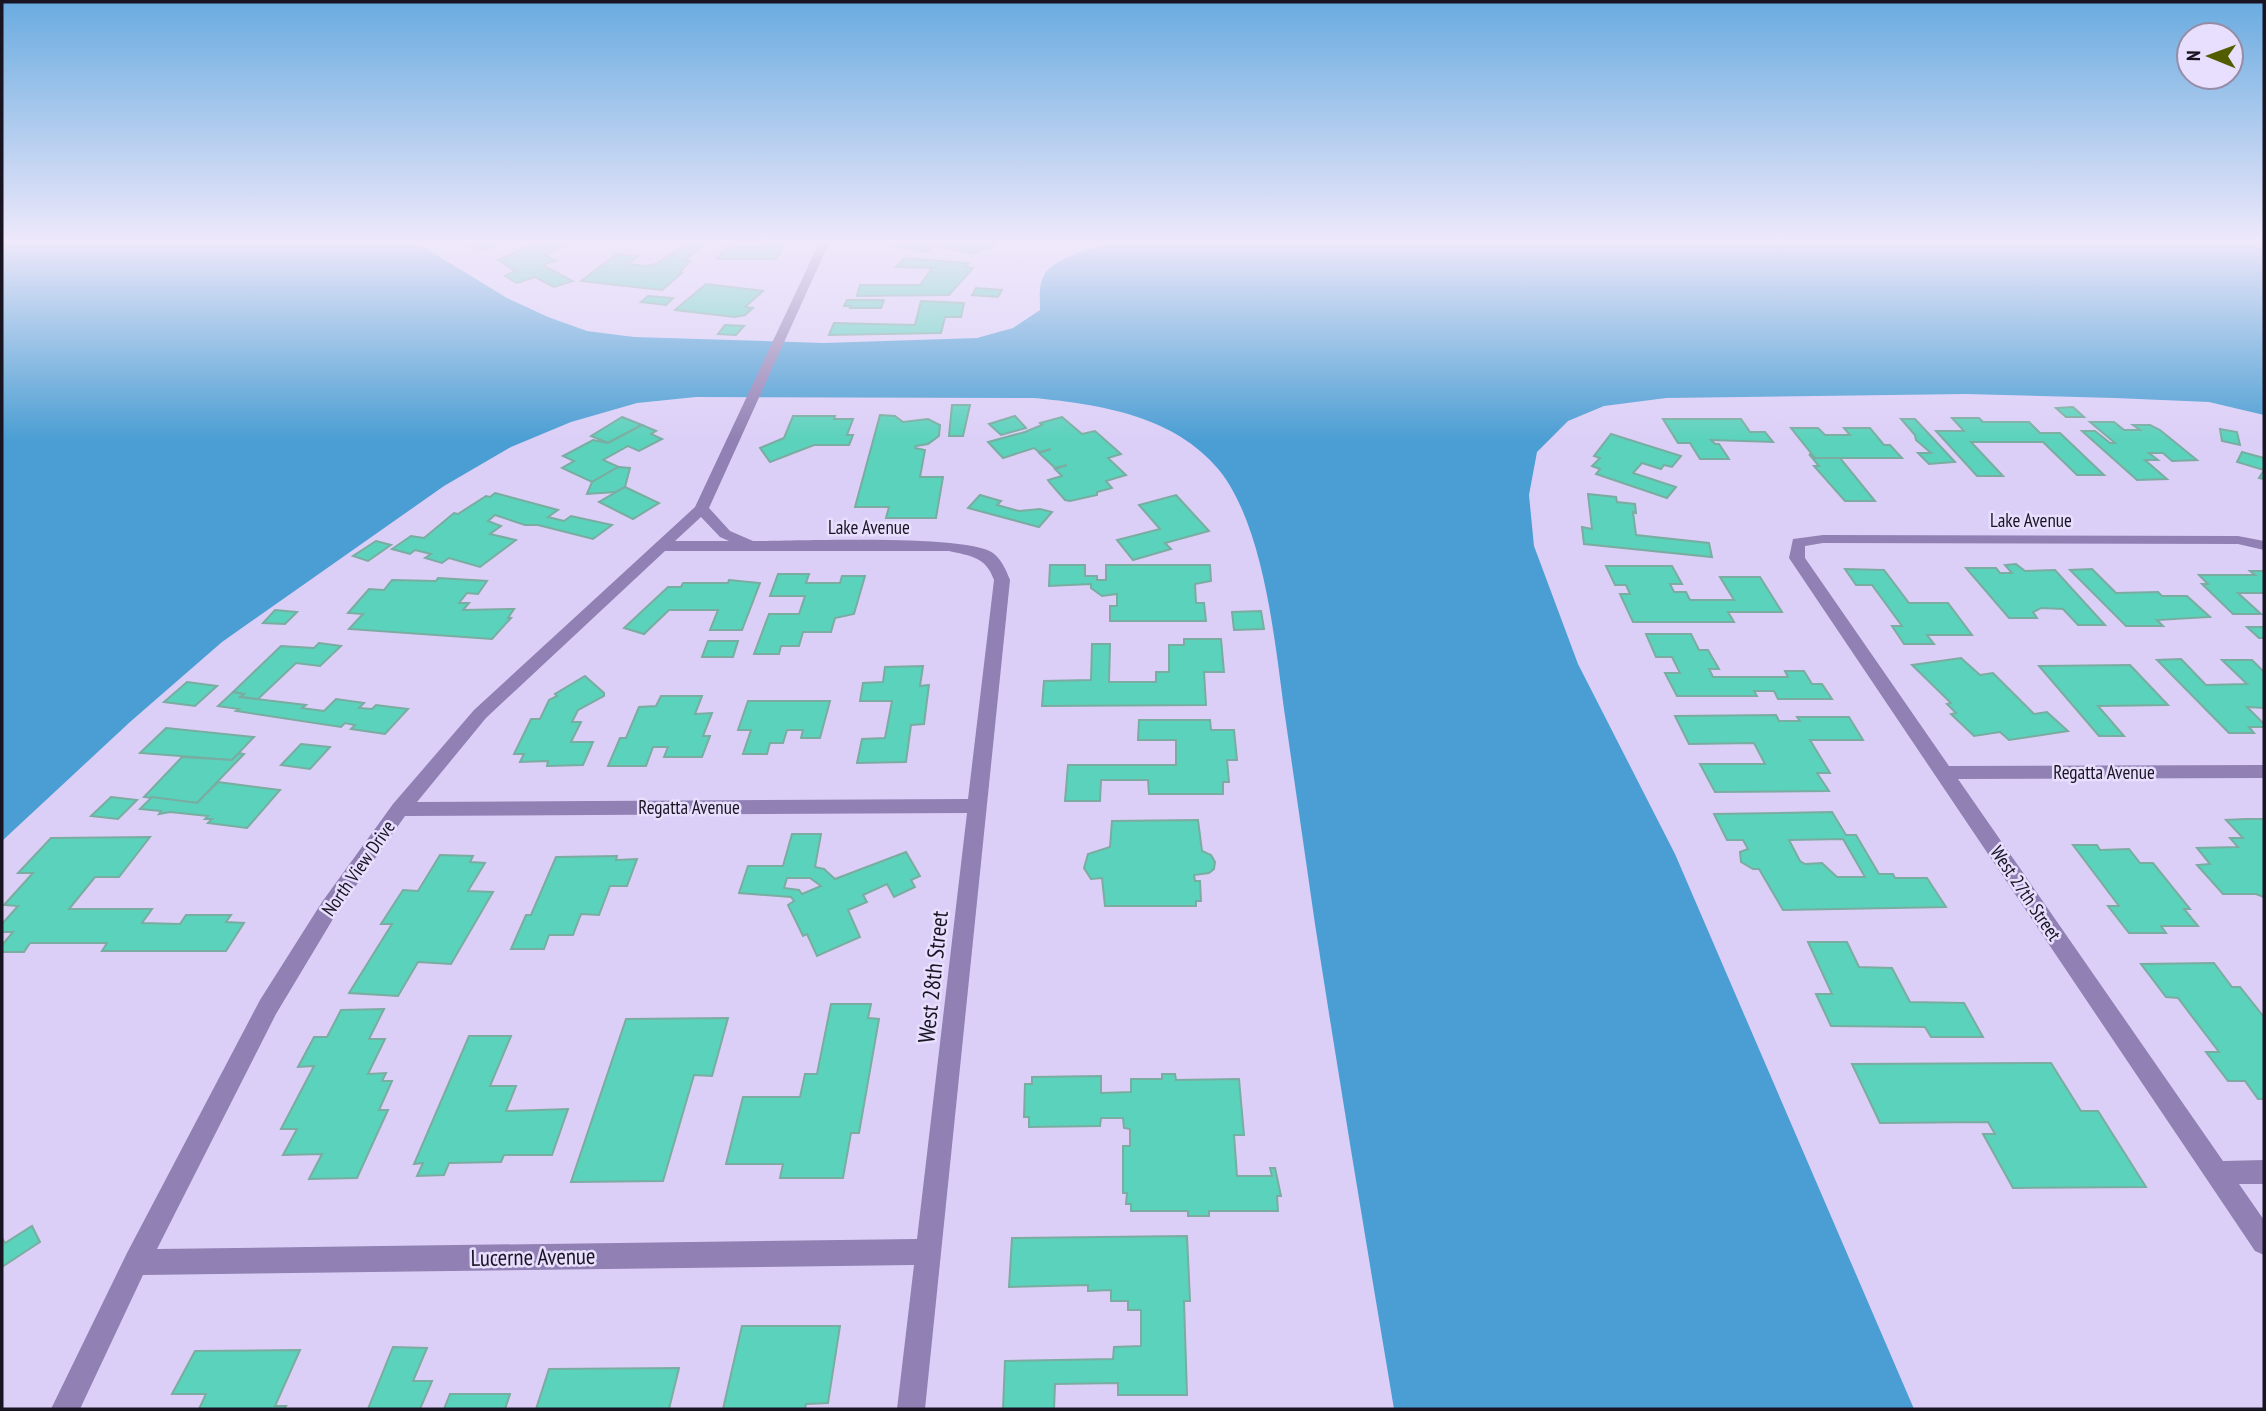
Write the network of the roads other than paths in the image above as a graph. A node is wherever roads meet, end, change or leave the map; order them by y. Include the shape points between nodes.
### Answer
1 (794, 309) edge
2 (701, 509) junction
3 (1798, 542) joint
4 (2264, 545) edge
5 (660, 546) junction
6 (751, 546) junction
7 (986, 555) joint
8 (2264, 771) edge
9 (1945, 773) junction
10 (978, 806) junction
11 (400, 809) junction
12 (2217, 1172) junction
13 (2264, 1172) edge
14 (2264, 1242) edge
15 (929, 1252) junction
16 (136, 1262) junction
17 (65, 1409) edge
18 (911, 1409) edge

1 - 2 street, North View Drive
2 - 5 street, North View Drive
2 - 6 street, Lake Avenue via 725,534
3 - 4 street, Lake Avenue via 2238,540
3 - 9 street, West 27th Street via 1797,558
5 - 6 street, Lake Avenue
5 - 11 street, North View Drive via 480,714
6 - 7 street, Lake Avenue via 949,546
7 - 10 street, West 28th Street via 1002,580
8 - 9 street, Regatta Avenue
9 - 12 street, West 27th Street
10 - 11 street, Regatta Avenue
10 - 15 street, West 28th Street
11 - 16 street, North View Drive via 329,908 268,1007
12 - 13 street
12 - 14 street, West 27th Street
15 - 16 street, Lucerne Avenue
15 - 18 street, West 28th Street
16 - 17 street, North View Drive

